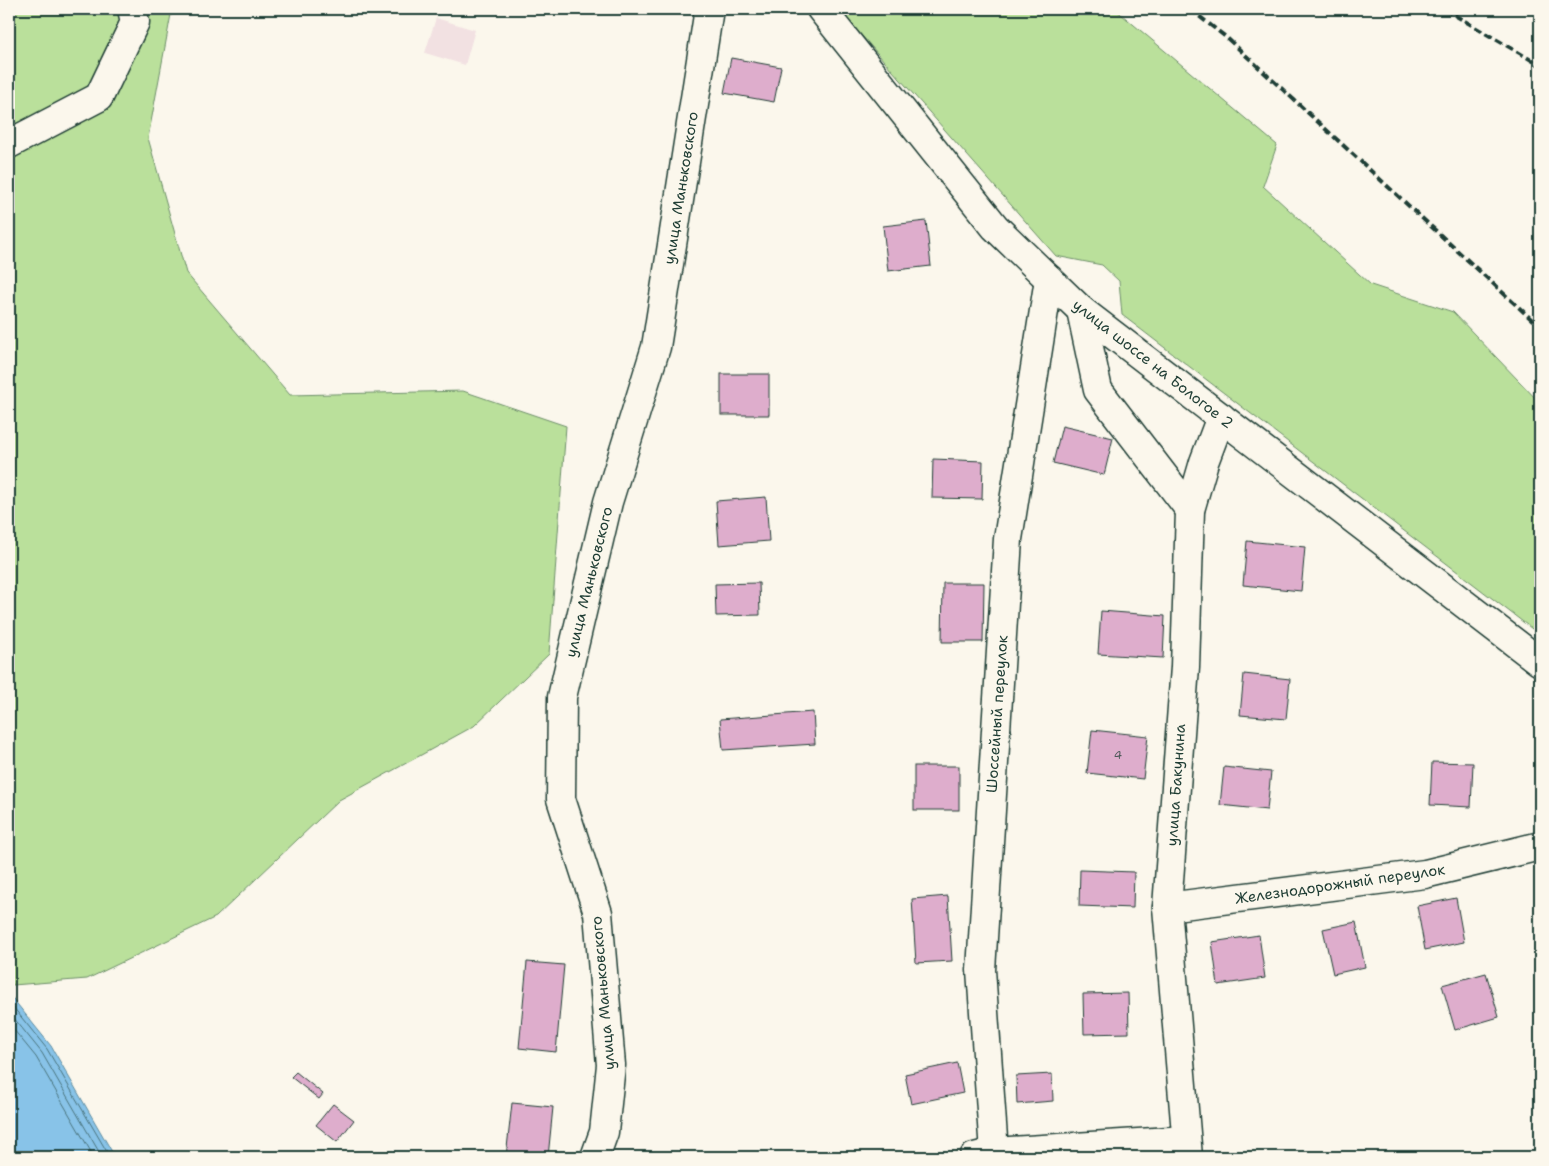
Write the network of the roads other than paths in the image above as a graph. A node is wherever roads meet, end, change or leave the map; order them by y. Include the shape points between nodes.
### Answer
1 (132, 9) edge
2 (709, 9) edge
3 (821, 9) edge
4 (9, 144) edge
5 (1049, 279) junction
6 (1081, 310) junction
7 (1221, 417) junction
8 (1190, 510) junction
9 (1540, 662) edge
10 (1540, 846) edge
11 (1168, 908) junction
12 (1187, 1148) edge
13 (984, 1154) edge
14 (595, 1157) edge

1 - 4 street via 135,22 99,98
2 - 14 street, улица Маньковского via 656,347 608,502 562,697 561,799 598,913 611,1065 604,1132
3 - 5 street, улица шоссе на Бологое 2 via 995,227
5 - 6 street, улица шоссе на Бологое 2
5 - 13 street, Шоссейный переулок via 1008,539 981,970
6 - 7 street, улица шоссе на Бологое 2
6 - 8 street via 1098,390
7 - 8 street, улица Бакунина
7 - 9 street, улица шоссе на Бологое 2
8 - 11 street, улица Бакунина via 1185,667
10 - 11 street, Железнодорожный переулок via 1425,874
11 - 12 street, улица Бакунина
12 - 13 street

